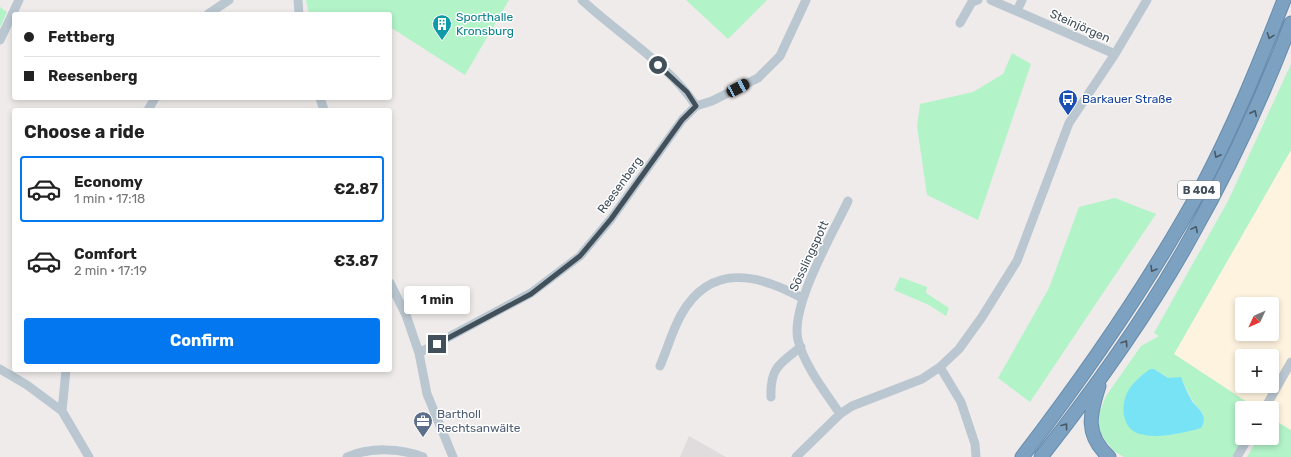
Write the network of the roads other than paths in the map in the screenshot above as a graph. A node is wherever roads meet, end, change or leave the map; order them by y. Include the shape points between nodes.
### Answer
1 (19, 0) edge
2 (228, 0) edge
3 (298, 0) edge
4 (582, 0) edge
5 (806, 0) edge
6 (978, 0) edge
7 (991, 0) edge
8 (1022, 0) edge
9 (1146, 0) edge
10 (1284, 0) edge
11 (1017, 11) junction
12 (13, 12) edge
13 (211, 12) edge
14 (299, 12) edge
15 (12, 15) edge
16 (1291, 23) edge
17 (960, 24) dead end
18 (0, 40) edge
19 (1115, 54) junction
20 (696, 106) junction
21 (848, 201) dead end
22 (392, 287) edge
23 (802, 298) junction
24 (801, 347) junction
25 (419, 353) junction
26 (1291, 362) edge
27 (660, 366) dead end
28 (940, 367) junction
29 (0, 369) edge
30 (66, 372) edge
31 (1102, 375) junction
32 (771, 397) dead end
33 (1269, 401) edge
34 (62, 410) junction
35 (840, 414) junction
36 (1244, 445) edge
37 (89, 457) edge
38 (347, 457) edge
39 (423, 457) edge
40 (453, 457) edge
41 (796, 457) edge
42 (976, 457) edge
43 (1022, 457) edge
44 (1042, 457) edge
45 (1109, 457) edge
46 (1237, 457) edge

1 - 12 street
2 - 13 street
3 - 14 street
4 - 20 street via 687,92
5 - 20 street, Reesenberg via 780,56 758,78 712,101
6 - 17 street via 972,2
7 - 11 street, Steinjörgen
8 - 11 street
9 - 19 street
10 -> 43 highway, B 404 via 1265,50 1223,144 1179,227 1090,367
11 - 19 street, Steinjörgen
15 - 18 street
31 -> 16 highway, B 404 via 1169,275 1211,200 1259,103
19 - 28 street via 1069,122 1017,261 959,349
20 - 25 street, Reesenberg via 682,120 611,219 580,256 531,294
21 - 23 street, Sösslingspott
22 - 25 street via 406,315
23 - 24 street, Sösslingspott via 797,320
23 - 27 street via 779,286 755,278 720,279 704,288 680,316
24 - 32 street via 782,361 771,378
24 - 35 street, Sösslingspott
25 - 40 street via 427,394
26 - 33 street
28 - 35 street via 915,383 880,394
28 - 42 street via 961,402 975,444
29 - 34 street
30 - 34 street
44 -> 31 highway, B 404
31 - 45 highway via 1092,410 1091,428 1096,441
34 - 37 street
35 - 41 street
36 - 46 street
38 - 39 street via 356,453 382,450

